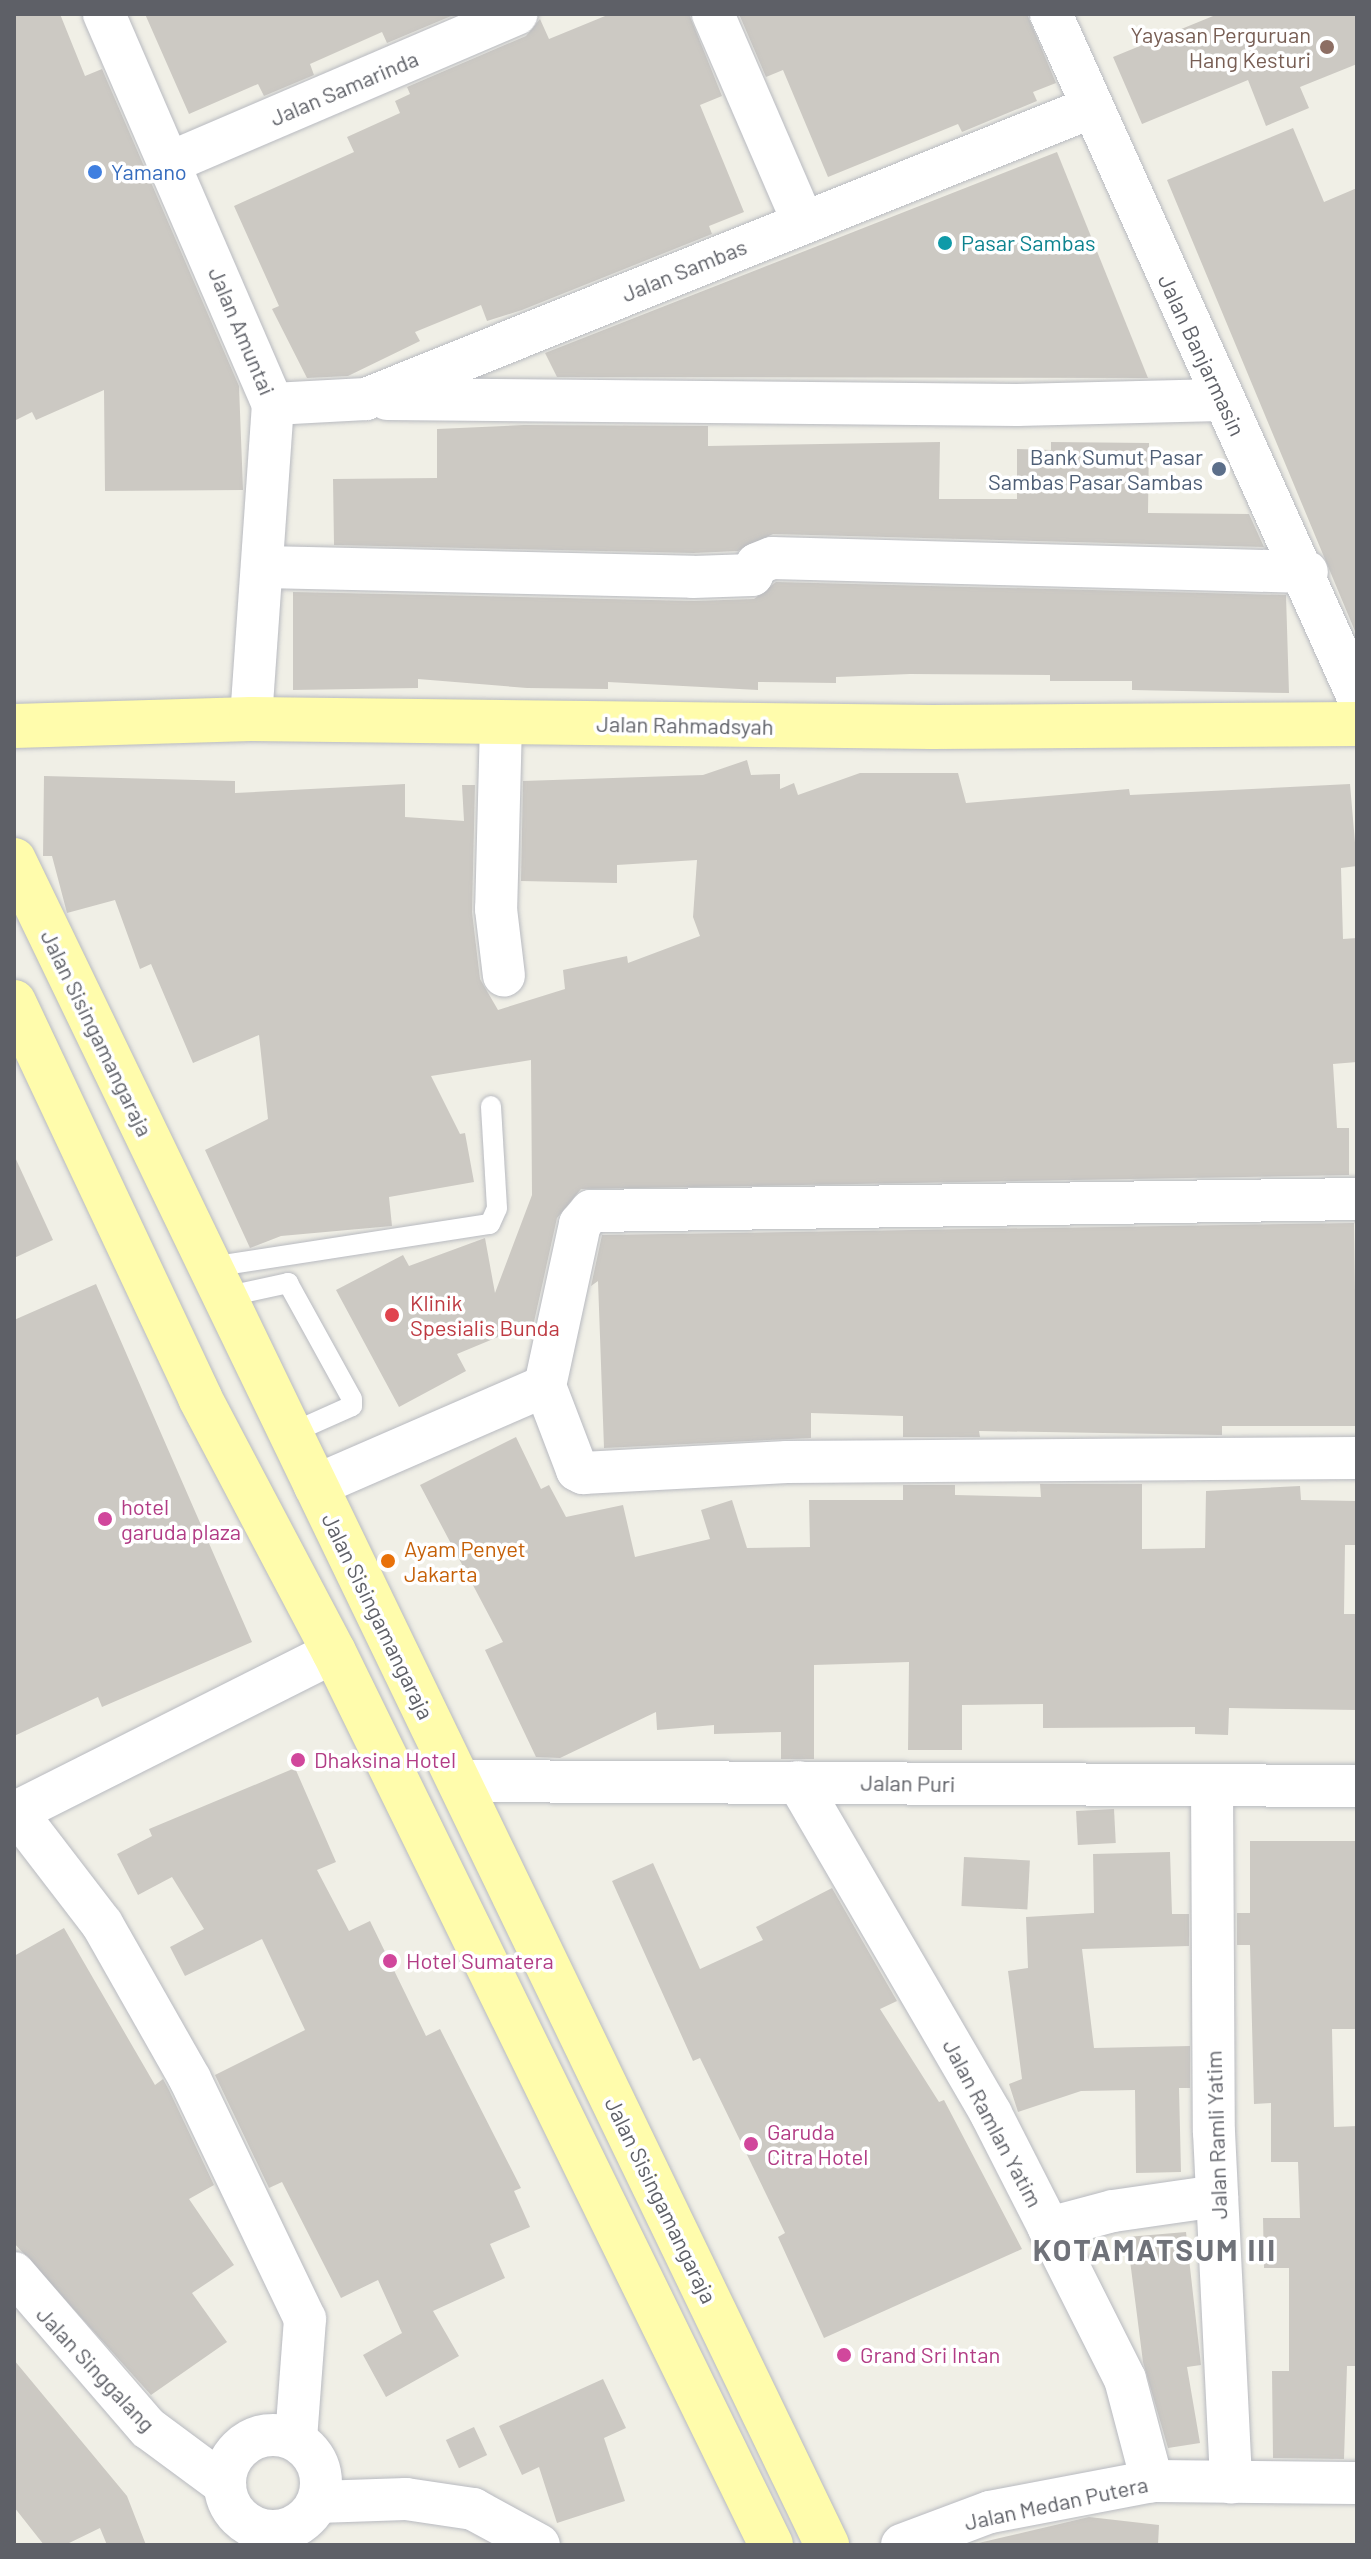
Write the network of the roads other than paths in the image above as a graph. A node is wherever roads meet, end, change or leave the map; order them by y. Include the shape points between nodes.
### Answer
1 (104, 14) edge
2 (517, 14) edge
3 (713, 14) edge
4 (1051, 14) edge
5 (1090, 108) junction
6 (171, 162) junction
7 (803, 222) junction
8 (366, 399) junction
9 (1221, 400) junction
10 (273, 404) junction
11 (264, 567) junction
12 (1307, 572) junction
13 (1357, 695) edge
14 (14, 700) edge
15 (251, 719) junction
16 (501, 723) junction
17 (33, 724) edge
18 (1357, 724) edge
19 (14, 860) edge
20 (504, 976) dead end
21 (14, 1002) edge
22 (491, 1106) dead end
23 (1356, 1191) edge
24 (217, 1282) junction
25 (545, 1386) junction
26 (289, 1434) junction
27 (1357, 1458) edge
28 (315, 1486) junction
29 (334, 1652) junction
30 (459, 1781) junction
31 (798, 1782) junction
32 (1212, 1785) junction
33 (1357, 1786) edge
34 (15, 1812) edge
35 (1217, 2196) junction
36 (1049, 2228) junction
37 (14, 2273) edge
38 (296, 2440) junction
39 (1152, 2481) junction
40 (1231, 2483) junction
41 (1357, 2483) edge
42 (318, 2502) junction
43 (229, 2515) edge
44 (539, 2545) edge
45 (771, 2545) edge
46 (827, 2545) edge
47 (902, 2545) edge

1 - 6 street, Jalan Amuntai
2 - 6 street, Jalan Samarinda
3 - 7 street
4 - 5 street, Jalan Banjarmasin
5 - 7 street, Jalan Sambas
5 - 9 street, Jalan Banjarmasin
6 - 10 street, Jalan Amuntai
7 - 8 street, Jalan Sambas
8 - 9 street via 1017,405
8 - 10 street, Jalan Sambas
9 - 12 street, Jalan Banjarmasin
10 - 11 street, Jalan Amuntai
11 - 12 street via 693,577 752,575 757,564 772,558
11 - 15 street, Jalan Amuntai
12 - 13 street, Jalan Banjarmasin
14 - 17 main road
15 - 16 main road, Jalan Rahmadsyah
15 - 17 main road, Jalan Rahmadsyah
16 - 18 main road, Jalan Rahmadsyah
16 - 20 street via 496,909
19 - 24 main road, Jalan Sisingamangaraja
21 - 29 main road via 200,1398
22 - 24 lane via 497,1208 490,1224
23 - 25 street via 591,1211 580,1224
24 - 26 main road, Jalan Sisingamangaraja
24 - 26 lane via 288,1283 352,1399 352,1406
25 - 27 street via 577,1470 583,1473 787,1462
25 - 28 street
26 - 28 main road, Jalan Sisingamangaraja
28 - 30 main road, Jalan Sisingamangaraja
29 - 34 street
29 - 45 main road
30 - 31 street, Jalan Puri
30 - 46 main road, Jalan Sisingamangaraja
31 - 32 street, Jalan Puri
31 - 36 street, Jalan Ramlan Yatim via 991,2114
32 - 33 street, Jalan Puri
32 - 35 street, Jalan Ramli Yatim
34 - 38 street via 102,1924 190,2079 305,2319
35 - 36 street via 1113,2211
35 - 40 street, Jalan Ramli Yatim
36 - 39 street, Jalan Ramlan Yatim via 1125,2379
37 - 43 street, Jalan Singgalang
38 - 42 street via 319,2466
38 - 43 street via 276,2435 248,2443 228,2465
39 - 40 street, Jalan Medan Putera
39 - 47 street, Jalan Medan Putera via 990,2512
40 - 41 street, Jalan Medan Putera
42 - 43 street via 291,2528 263,2529
42 - 44 street via 406,2499 473,2509

